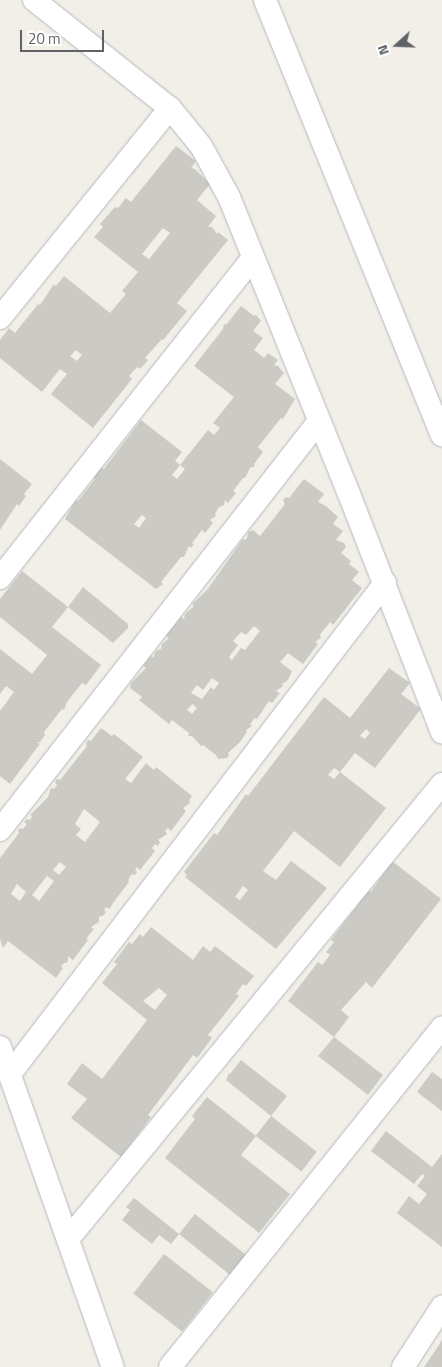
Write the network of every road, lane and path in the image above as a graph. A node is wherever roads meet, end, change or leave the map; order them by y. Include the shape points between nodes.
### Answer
1 (34, 0) edge
2 (265, 0) edge
3 (170, 108) junction
4 (253, 258) junction
5 (0, 318) edge
6 (319, 420) junction
7 (442, 435) edge
8 (0, 578) edge
9 (385, 583) junction
10 (442, 732) edge
11 (442, 784) edge
12 (0, 830) edge
13 (442, 1028) edge
14 (0, 1046) edge
15 (10, 1074) junction
16 (68, 1239) junction
17 (442, 1307) edge
18 (113, 1367) edge
19 (170, 1367) edge
20 (403, 1367) edge

1 - 3 street
2 - 7 street
3 - 4 street via 202,146 229,196
3 - 5 street
4 - 6 street
4 - 8 street
6 - 9 street
6 - 12 street
9 - 10 street
9 - 15 street
11 - 16 street
13 - 19 street
14 - 15 street
15 - 16 street
16 - 18 street
17 - 20 street

